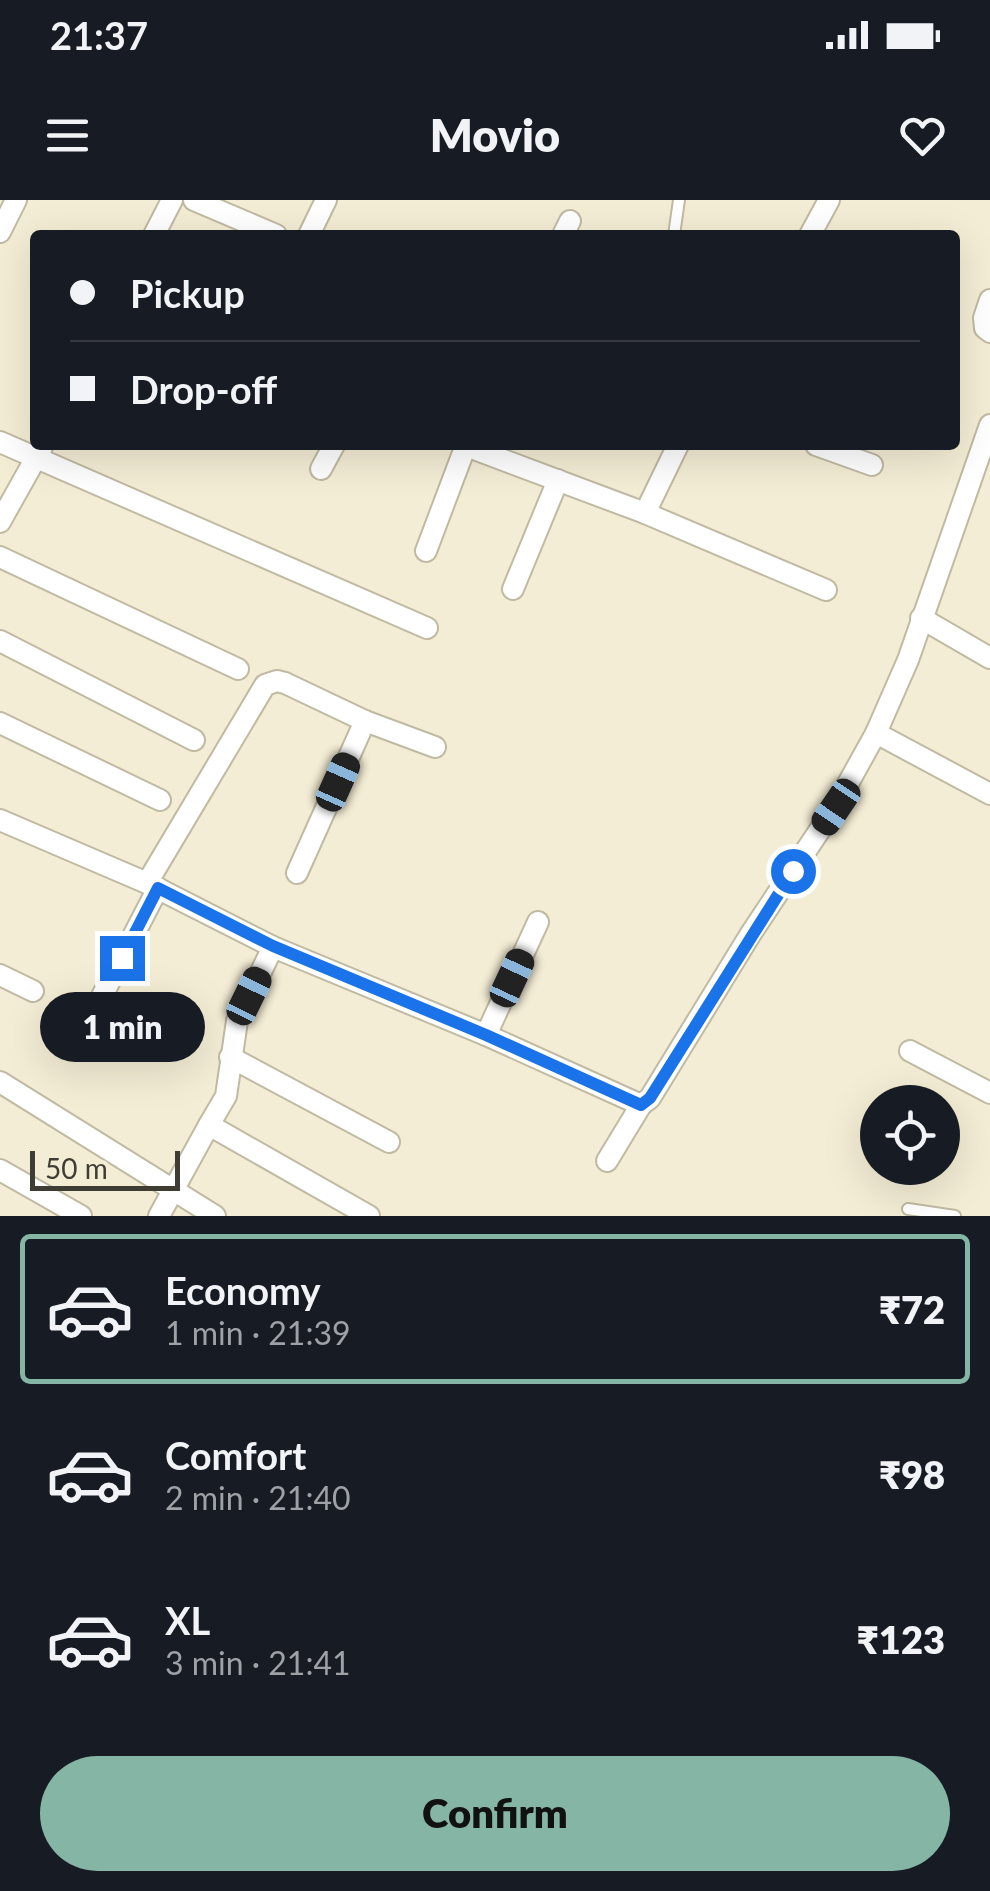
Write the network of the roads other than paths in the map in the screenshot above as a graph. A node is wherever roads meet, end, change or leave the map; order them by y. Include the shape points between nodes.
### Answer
1 (16, 200) edge
2 (172, 200) edge
3 (194, 200) edge
4 (326, 200) edge
5 (679, 200) edge
6 (828, 200) edge
7 (157, 230) edge
8 (264, 230) edge
9 (311, 230) edge
10 (675, 230) edge
11 (813, 230) edge
12 (0, 232) edge
13 (990, 300) edge
14 (990, 332) edge
15 (990, 425) edge
16 (0, 442) edge
17 (30, 449) edge
18 (331, 450) edge
19 (464, 450) edge
20 (479, 450) edge
21 (676, 450) edge
22 (830, 450) edge
23 (40, 451) edge
24 (872, 465) dead end
25 (321, 469) dead end
26 (558, 480) junction
27 (645, 513) junction
28 (0, 522) edge
29 (426, 551) dead end
30 (0, 556) edge
31 (512, 589) dead end
32 (826, 590) dead end
33 (921, 618) junction
34 (428, 628) dead end
35 (0, 642) edge
36 (990, 658) edge
37 (238, 669) dead end
38 (364, 721) junction
39 (0, 723) edge
40 (876, 733) junction
41 (194, 740) dead end
42 (435, 748) dead end
43 (990, 794) edge
44 (160, 800) dead end
45 (0, 820) edge
46 (297, 873) dead end
47 (152, 885) junction
48 (538, 922) dead end
49 (273, 946) junction
50 (0, 975) edge
51 (33, 991) dead end
52 (86, 1027) dead end
53 (486, 1035) junction
54 (910, 1051) dead end
55 (230, 1056) junction
56 (0, 1082) edge
57 (990, 1093) edge
58 (641, 1105) junction
59 (209, 1125) junction
60 (390, 1142) dead end
61 (607, 1161) dead end
62 (0, 1171) edge
63 (173, 1190) junction
64 (908, 1208) dead end
65 (72, 1214) edge
66 (159, 1216) edge
67 (215, 1216) edge
68 (369, 1216) edge
69 (955, 1216) edge

1 - 12 street
2 - 7 street
3 - 8 street
4 - 9 street
5 - 10 lane
6 - 11 street
13 - 14 street via 984,318
15 - 33 street
16 - 17 street
18 - 25 street
19 - 29 street
20 - 26 street
21 - 27 street
22 - 24 street
23 - 28 street
23 - 34 street
26 - 27 street
26 - 31 street
27 - 32 street
30 - 37 street
33 - 36 street
33 - 40 street
35 - 41 street
38 - 42 street
38 - 46 street
38 - 47 street via 285,683 264,685
39 - 44 street
40 - 43 street
40 - 58 street via 836,807
45 - 47 street
47 - 49 street
47 - 52 street
48 - 53 street
49 - 53 street
49 - 55 street via 237,1021
50 - 51 street
53 - 58 street
54 - 57 street
55 - 59 street via 226,1096
55 - 60 street
56 - 63 street
58 - 61 street
59 - 63 street
59 - 68 street
62 - 65 street
63 - 66 street
63 - 67 street
64 - 69 lane

